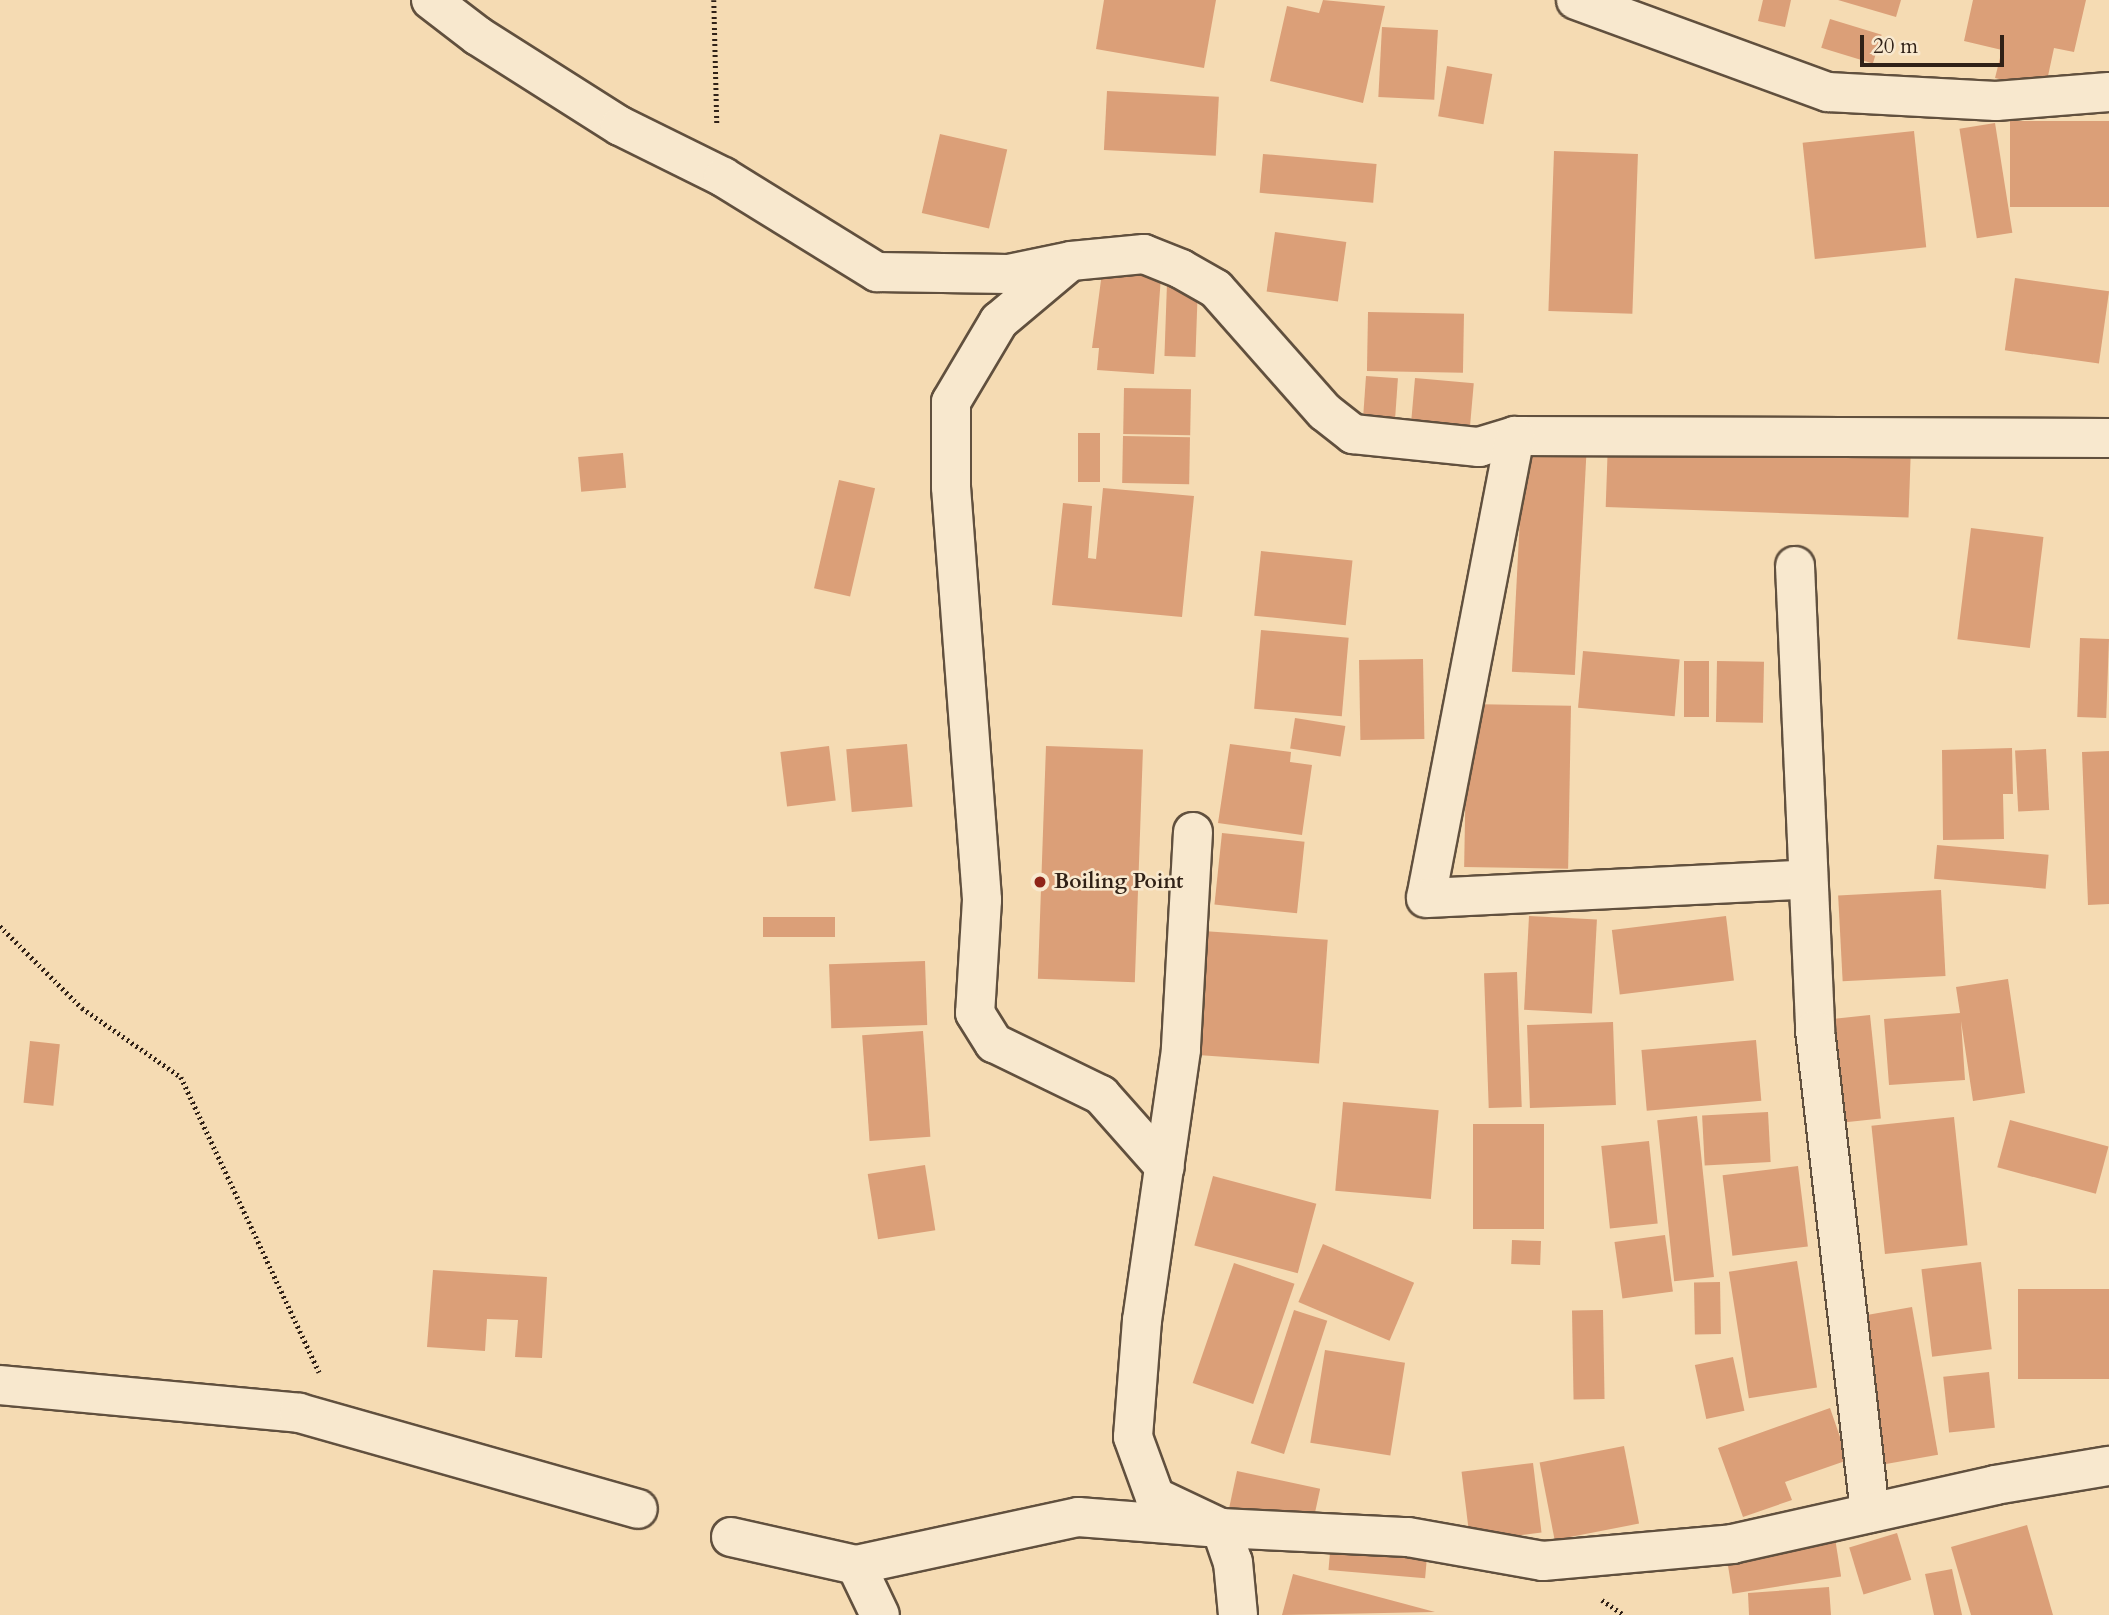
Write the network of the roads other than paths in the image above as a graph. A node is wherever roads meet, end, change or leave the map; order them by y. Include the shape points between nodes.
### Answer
1 (431, 0) edge
2 (1576, 0) edge
3 (2109, 92) edge
4 (1071, 261) junction
5 (1516, 436) junction
6 (2109, 438) edge
7 (1795, 566) dead end
8 (1193, 832) dead end
9 (1808, 879) junction
10 (1165, 1167) junction
11 (0, 1385) edge
12 (2109, 1466) edge
13 (638, 1508) dead end
14 (1870, 1513) junction
15 (1221, 1528) junction
16 (731, 1537) dead end
17 (856, 1565) junction
18 (880, 1615) edge
19 (1238, 1615) edge

1 - 4 street via 478,36 620,126 723,177 877,272 1008,274
2 - 3 street via 1828,92 1996,101
4 - 5 street via 1144,254 1216,289 1325,412 1353,433 1479,447
4 - 10 street via 999,321 951,402 951,487 982,900 975,1013 994,1042 1101,1095
5 - 6 street
5 - 9 street via 1426,898
7 - 9 street
8 - 10 street via 1181,1050
9 - 14 street via 1815,1030
10 - 15 street via 1142,1320 1133,1437 1155,1497
11 - 13 street via 299,1413
12 - 14 street
14 - 15 street via 1732,1544 1543,1561 1408,1537
15 - 17 street via 1078,1517
15 - 19 street via 1233,1562
16 - 17 street
17 - 18 street

